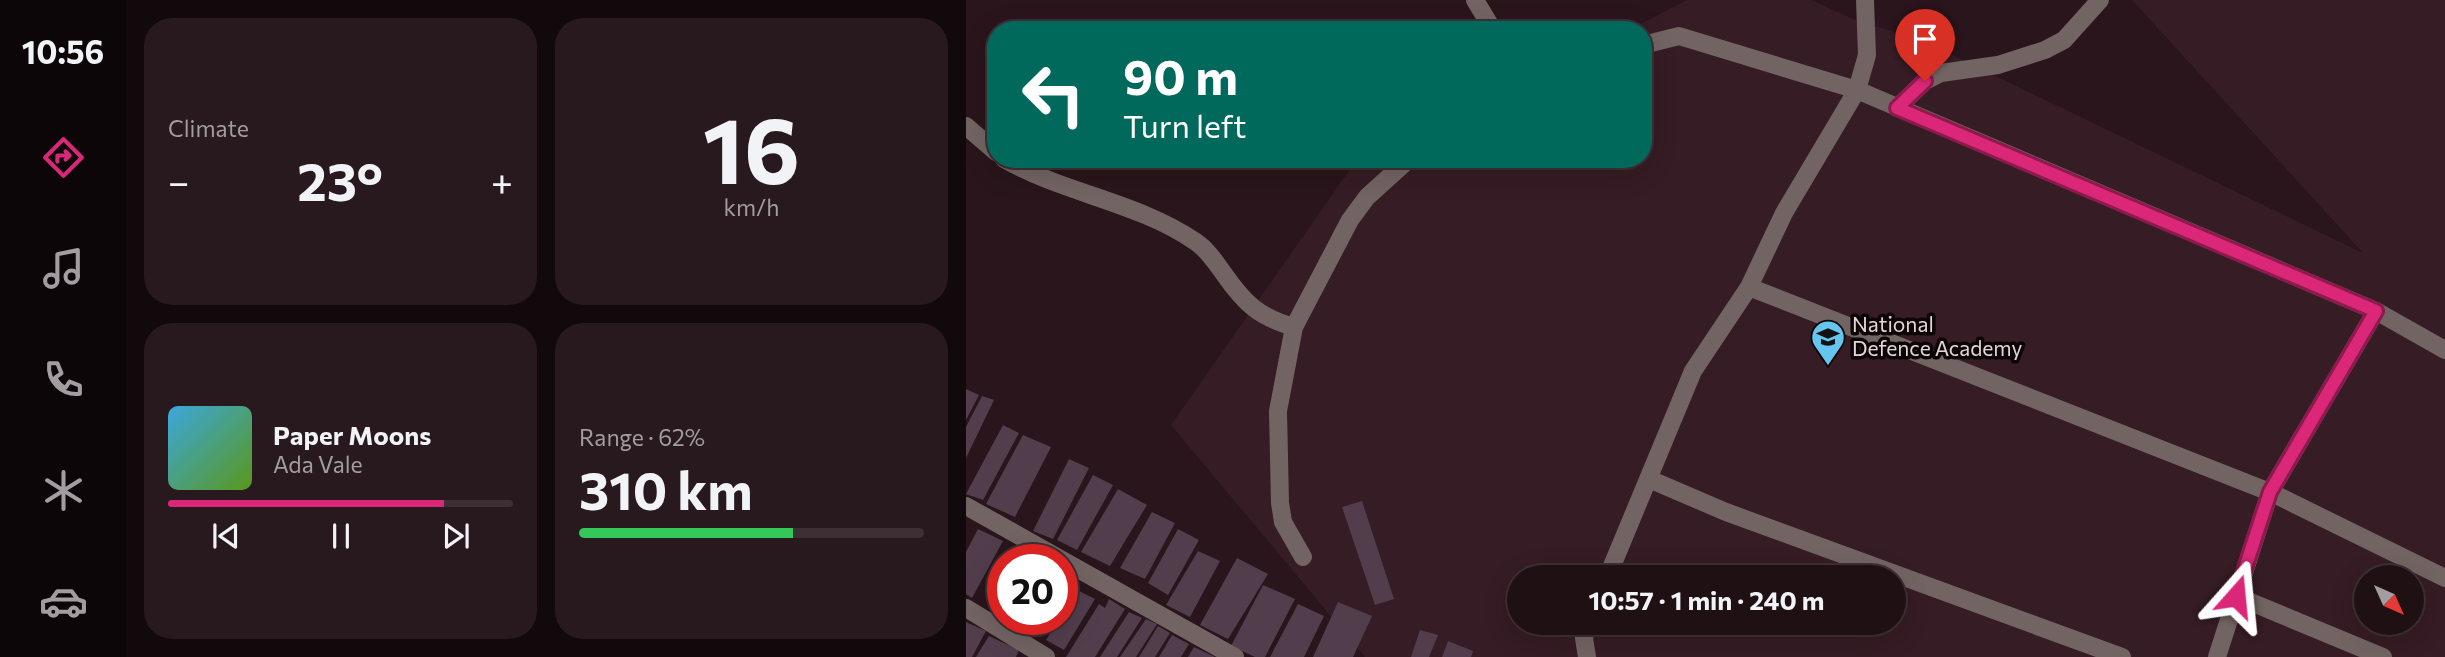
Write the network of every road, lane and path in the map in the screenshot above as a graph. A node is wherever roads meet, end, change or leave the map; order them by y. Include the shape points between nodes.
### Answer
1 (1475, 0) edge
2 (1865, 0) edge
3 (2099, 0) edge
4 (1488, 21) edge
5 (1652, 42) edge
6 (1857, 90) junction
7 (1897, 108) junction
8 (966, 126) edge
9 (987, 144) edge
10 (1020, 168) edge
11 (1399, 168) edge
12 (1749, 287) junction
13 (2376, 311) junction
14 (1294, 327) junction
15 (2445, 350) edge
16 (1649, 479) junction
17 (2270, 492) junction
18 (966, 506) edge
19 (1303, 556) dead end
20 (1613, 565) edge
21 (2445, 578) edge
22 (2236, 596) junction
23 (966, 608) edge
24 (1585, 635) edge
25 (1046, 657) edge
26 (1235, 657) edge
27 (1587, 657) edge
28 (2122, 657) edge
29 (2217, 657) edge
30 (2383, 657) edge

1 - 4 street
2 - 6 street via 1867,55
3 - 7 street via 2064,40 1998,65 1941,73 1925,81
5 - 6 street via 1679,36
6 - 7 street
6 - 12 street via 1784,213
7 - 13 street
8 - 9 street
10 - 14 street via 1142,214 1196,242 1252,309
11 - 14 street via 1350,220
12 - 16 street via 1693,370
12 - 17 street
13 - 15 street
13 - 17 street
14 - 19 street via 1278,411 1280,503 1283,522
16 - 20 street
16 - 28 street via 1726,512
17 - 21 street
17 - 22 street
18 - 26 street
22 - 29 street
22 - 30 street
23 - 25 street
24 - 27 street

